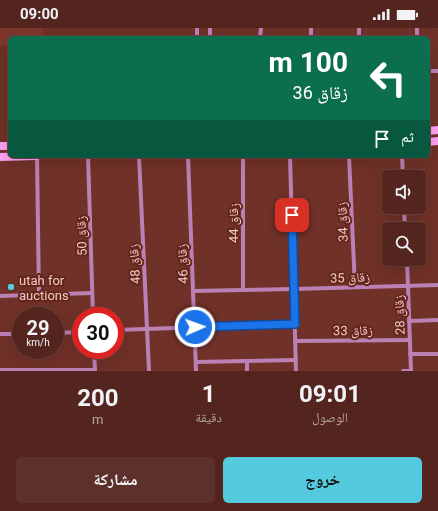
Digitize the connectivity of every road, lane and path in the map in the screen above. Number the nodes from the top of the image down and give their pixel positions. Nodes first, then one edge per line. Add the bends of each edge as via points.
1 (37, 158) edge
2 (88, 158) edge
3 (139, 158) edge
4 (188, 158) edge
5 (242, 158) edge
6 (290, 158) edge
7 (349, 158) edge
8 (402, 158) edge
9 (403, 170) edge
10 (407, 266) edge
11 (438, 285) edge
12 (408, 286) junction
13 (355, 287) junction
14 (294, 289) junction
15 (243, 290) junction
16 (193, 291) junction
17 (92, 293) junction
18 (0, 296) edge
19 (39, 296) junction
20 (93, 307) edge
21 (438, 320) edge
22 (409, 321) junction
23 (295, 324) junction
24 (195, 327) junction
25 (147, 329) junction
26 (124, 330) edge
27 (0, 334) edge
28 (12, 334) edge
29 (410, 340) junction
30 (295, 341) junction
31 (410, 354) junction
32 (438, 354) edge
33 (94, 359) edge
34 (296, 360) junction
35 (247, 361) junction
36 (196, 362) junction
37 (0, 370) edge
38 (43, 371) edge
39 (95, 371) edge
40 (149, 371) edge
41 (196, 371) edge
42 (247, 371) edge
43 (296, 371) edge
44 (404, 371) edge
45 (411, 371) edge

1 - 19 street
2 - 17 street, زقاق 50
3 - 25 street, زقاق 48
4 - 16 street, زقاق 46
5 - 15 street, زقاق 44
6 - 14 street
7 - 13 street, زقاق 34
8 - 9 street
10 - 12 street, زقاق 28
11 - 12 street, زقاق 35
12 - 13 street, زقاق 35
12 - 22 street, زقاق 28
13 - 14 street, زقاق 35
14 - 15 street, زقاق 35
14 - 23 street
15 - 16 street, زقاق 35
16 - 24 street, زقاق 46
17 - 19 street
17 - 20 street, زقاق 50
18 - 19 street
21 - 22 street
22 - 29 street, زقاق 28
23 - 24 street
23 - 30 street
24 - 25 street
24 - 36 street, زقاق 46
25 - 26 street
25 - 40 street, زقاق 48
27 - 28 street
29 - 30 street, زقاق 33
29 - 31 street, زقاق 28
30 - 34 street
31 - 32 street
31 - 45 street, زقاق 28
33 - 39 street
34 - 35 street
34 - 43 street
35 - 36 street
35 - 42 street
36 - 41 street, زقاق 46
37 - 38 street
38 - 39 street
44 - 45 street

